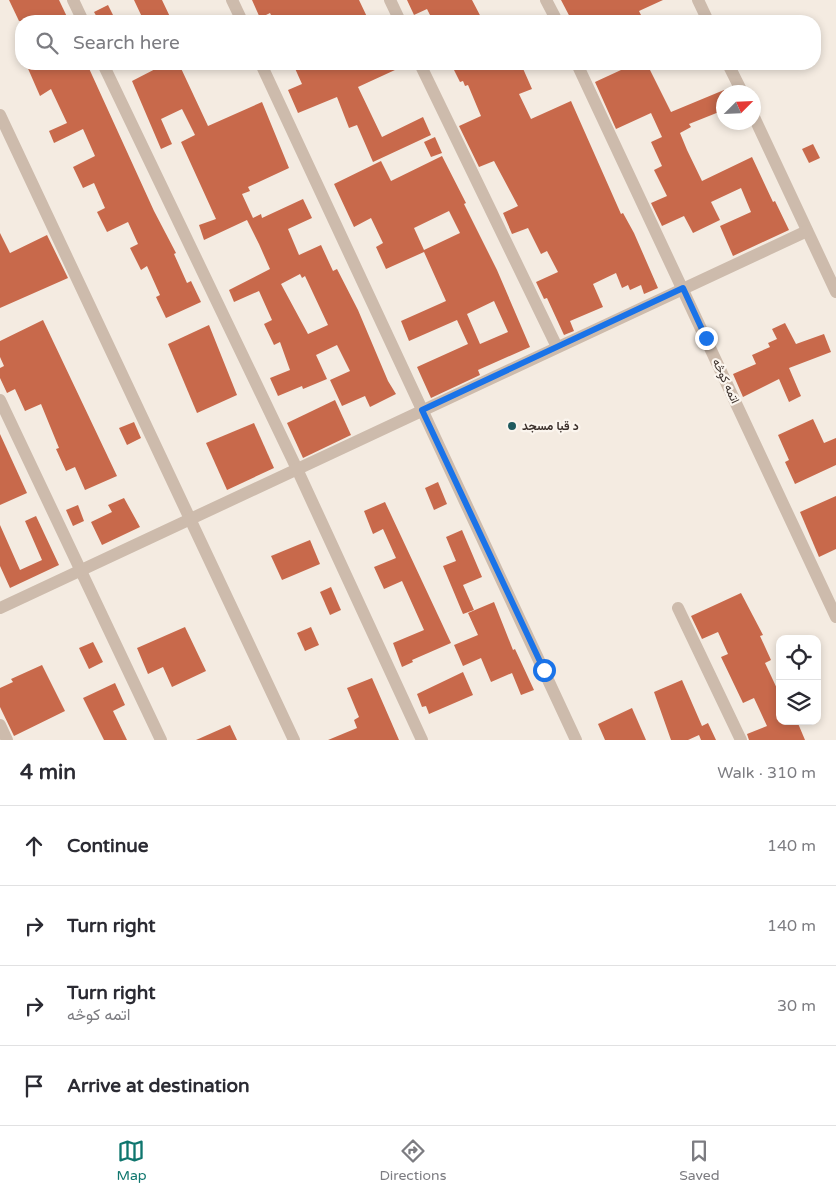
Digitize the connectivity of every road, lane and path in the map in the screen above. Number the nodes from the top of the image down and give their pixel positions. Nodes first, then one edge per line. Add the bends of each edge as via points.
1 (73, 0) edge
2 (232, 0) edge
3 (390, 0) edge
4 (546, 0) edge
5 (698, 0) edge
6 (80, 15) edge
7 (239, 15) edge
8 (397, 15) edge
9 (553, 15) edge
10 (705, 15) edge
11 (107, 70) edge
12 (265, 70) edge
13 (423, 70) edge
14 (580, 70) edge
15 (731, 70) edge
16 (738, 85) edge
17 (0, 115) edge
18 (760, 130) edge
19 (807, 231) junction
20 (683, 288) junction
21 (836, 292) edge
22 (556, 347) junction
23 (0, 400) edge
24 (422, 410) junction
25 (297, 469) junction
26 (190, 518) junction
27 (80, 569) junction
28 (0, 608) edge
29 (678, 608) dead end
30 (836, 617) edge
31 (0, 725) edge
32 (7, 740) edge
33 (161, 740) edge
34 (294, 740) edge
35 (422, 740) edge
36 (576, 740) edge
37 (740, 740) edge

1 - 6 street
2 - 7 street
3 - 8 street
4 - 9 street
5 - 10 street
11 - 25 street
12 - 24 street
13 - 22 street
14 - 20 street, اتمه کوڅه
15 - 16 street
17 - 26 street
18 - 19 street
19 - 20 street
19 - 21 street
20 - 22 street
20 - 30 street, اتمه کوڅه
22 - 24 street
23 - 27 street
24 - 25 street
24 - 36 street
25 - 26 street
25 - 35 street
26 - 27 street
26 - 34 street
27 - 28 street
27 - 33 street
29 - 37 street
31 - 32 street

